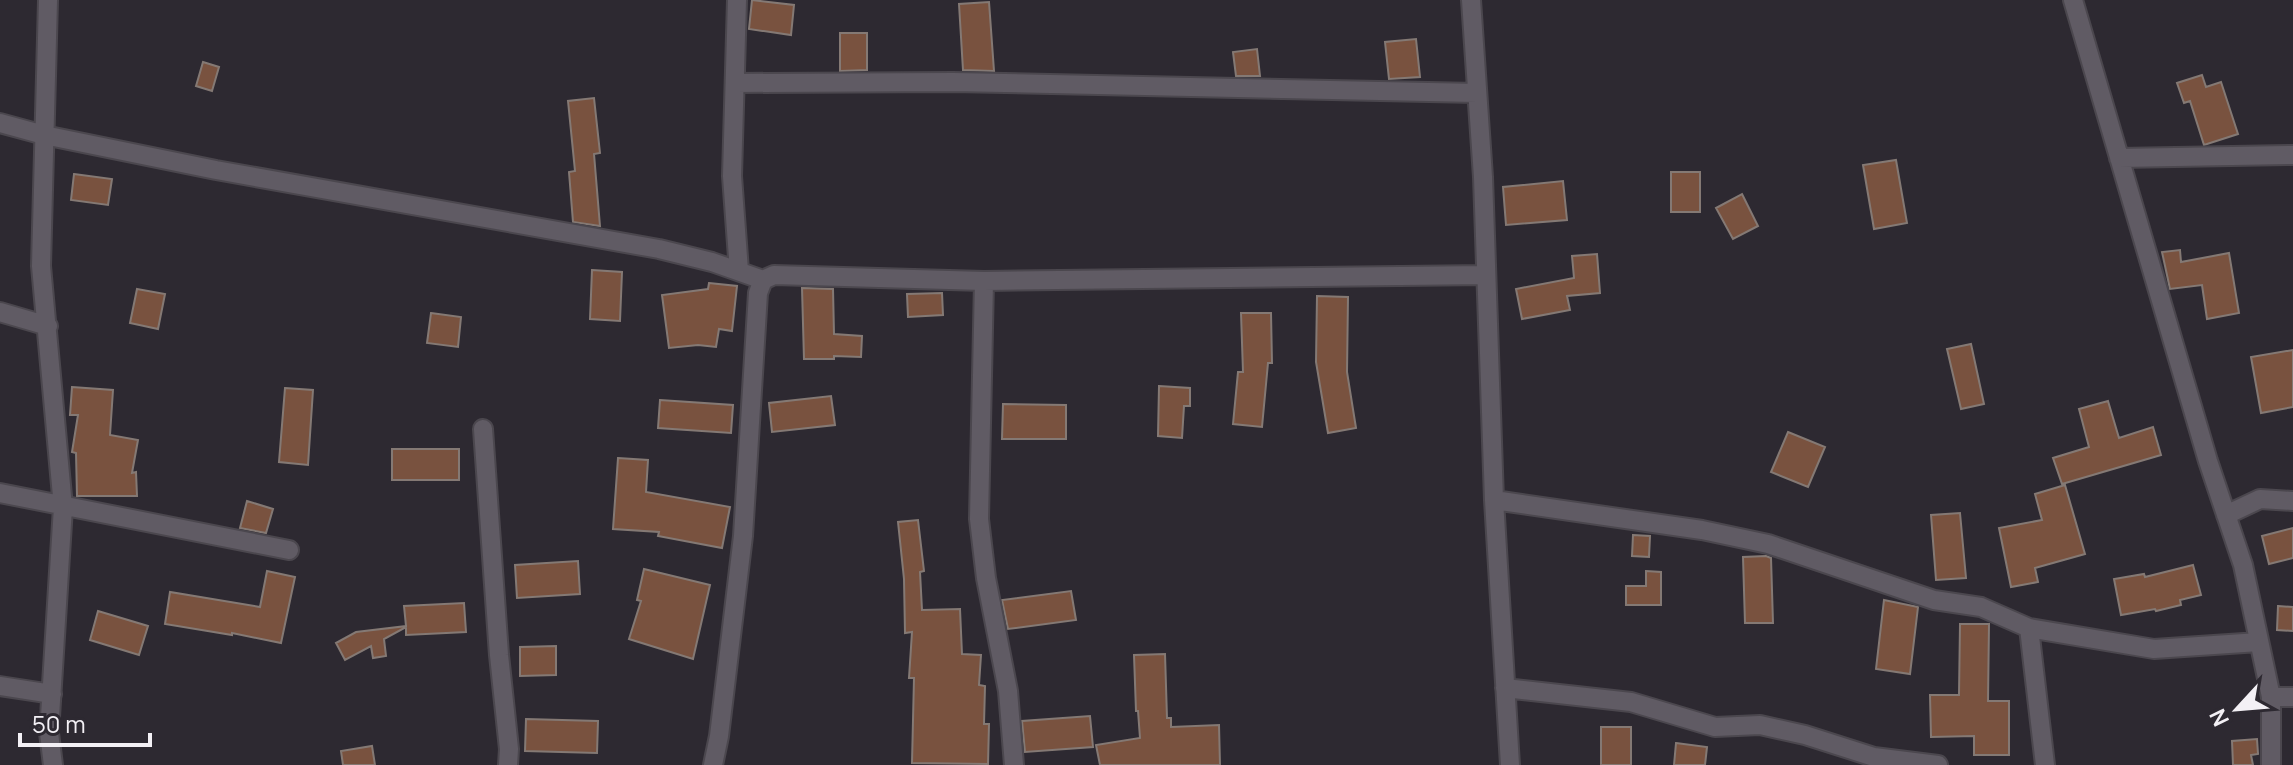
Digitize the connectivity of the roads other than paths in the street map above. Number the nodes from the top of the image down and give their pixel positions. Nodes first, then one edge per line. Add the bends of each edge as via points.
1 (48, 0) edge
2 (737, 0) edge
3 (1471, 0) edge
4 (2073, 0) edge
5 (736, 83) junction
6 (1477, 93) junction
7 (0, 123) edge
8 (44, 135) junction
9 (2293, 155) edge
10 (2119, 158) junction
11 (739, 271) junction
12 (1486, 275) junction
13 (763, 280) junction
14 (984, 281) junction
15 (0, 312) edge
16 (48, 326) junction
17 (483, 429) dead end
18 (0, 493) edge
19 (1494, 500) junction
20 (2293, 501) edge
21 (63, 507) junction
22 (2226, 515) junction
23 (289, 550) dead end
24 (2029, 628) junction
25 (2259, 642) junction
26 (0, 686) edge
27 (1505, 688) junction
28 (52, 694) junction
29 (2271, 697) junction
30 (2293, 697) edge
31 (53, 765) edge
32 (508, 765) edge
33 (713, 765) edge
34 (1014, 765) edge
35 (1510, 765) edge
36 (1938, 765) edge
37 (2045, 765) edge
38 (2271, 765) edge

1 - 8 street
2 - 5 street
3 - 6 street
4 - 10 street
5 - 6 street
5 - 11 street via 732,176
6 - 12 street
7 - 8 street
8 - 11 street via 659,249
8 - 16 street via 41,266
9 - 10 street
10 - 22 street
11 - 13 street
12 - 14 street
12 - 19 street
13 - 14 street via 774,275
13 - 33 street via 743,536
14 - 34 street via 979,519 1008,691
15 - 16 street
16 - 21 street
17 - 32 street
18 - 21 street
19 - 24 street via 1768,544 1934,600 1981,607
19 - 27 street
20 - 22 street via 2260,499
21 - 23 street
21 - 28 street
22 - 25 street
24 - 25 street via 2154,649
24 - 37 street
25 - 29 street
26 - 28 street
27 - 35 street
27 - 36 street via 1631,702 1715,727 1760,725 1874,757
28 - 31 street
29 - 30 street
29 - 38 street

